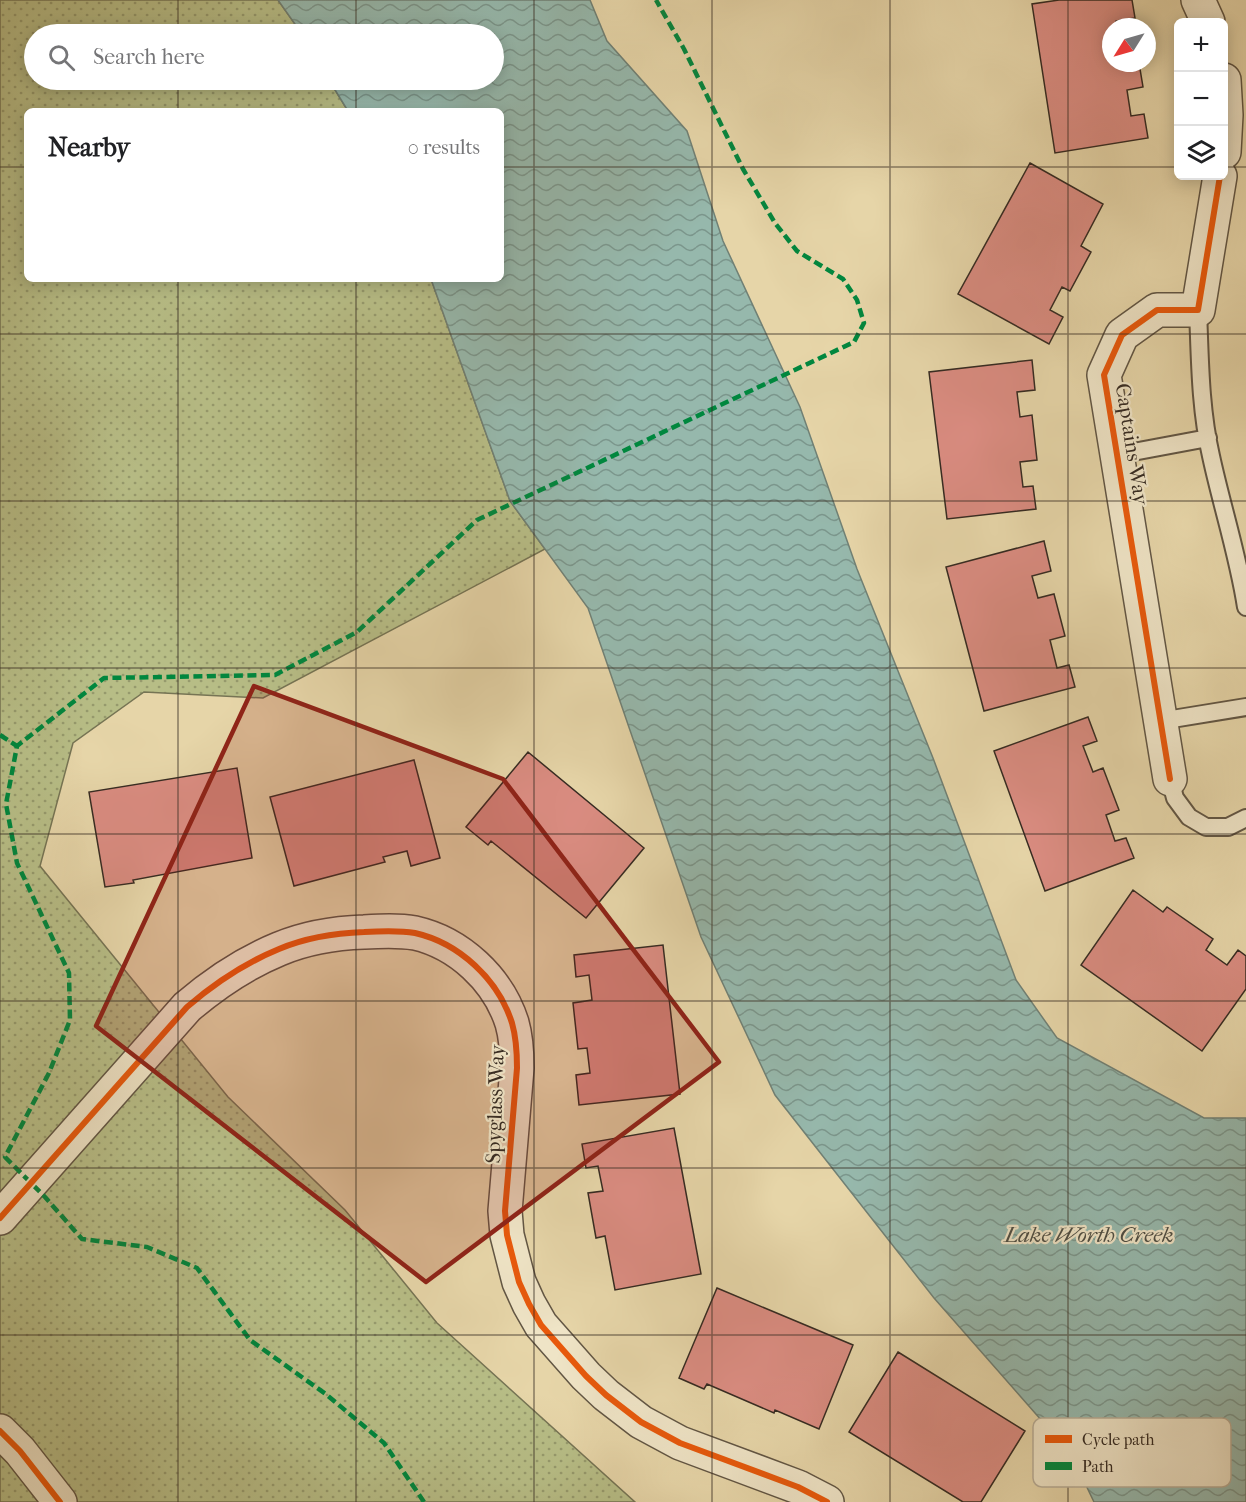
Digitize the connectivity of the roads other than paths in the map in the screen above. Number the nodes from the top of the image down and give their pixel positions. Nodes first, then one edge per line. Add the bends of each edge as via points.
1 (1198, 0) edge
2 (1206, 18) edge
3 (1219, 180) edge
4 (1198, 310) junction
5 (1208, 438) junction
6 (1117, 455) junction
7 (1246, 607) edge
8 (1246, 707) edge
9 (1160, 721) junction
10 (1170, 779) joint
11 (1246, 818) edge
12 (0, 1218) edge
13 (0, 1431) edge
14 (60, 1502) edge
15 (827, 1502) edge

1 - 2 street
3 - 4 street
4 - 5 lane via 1202,404
4 - 6 street, Captains Way via 1157,310 1122,335 1104,375
5 - 6 lane
5 - 7 lane
6 - 9 street, Captains Way
8 - 9 lane
9 - 10 street, Captains Way
10 - 11 lane via 1175,798 1189,817 1206,827 1228,827
12 - 15 street, Spyglass Way via 187,1007 240,968 280,948 345,932 415,933 457,951 475,965 491,982 512,1022 518,1068 505,1211 507,1236 519,1282 542,1325 586,1376 641,1422 680,1443 798,1486
13 - 14 street

